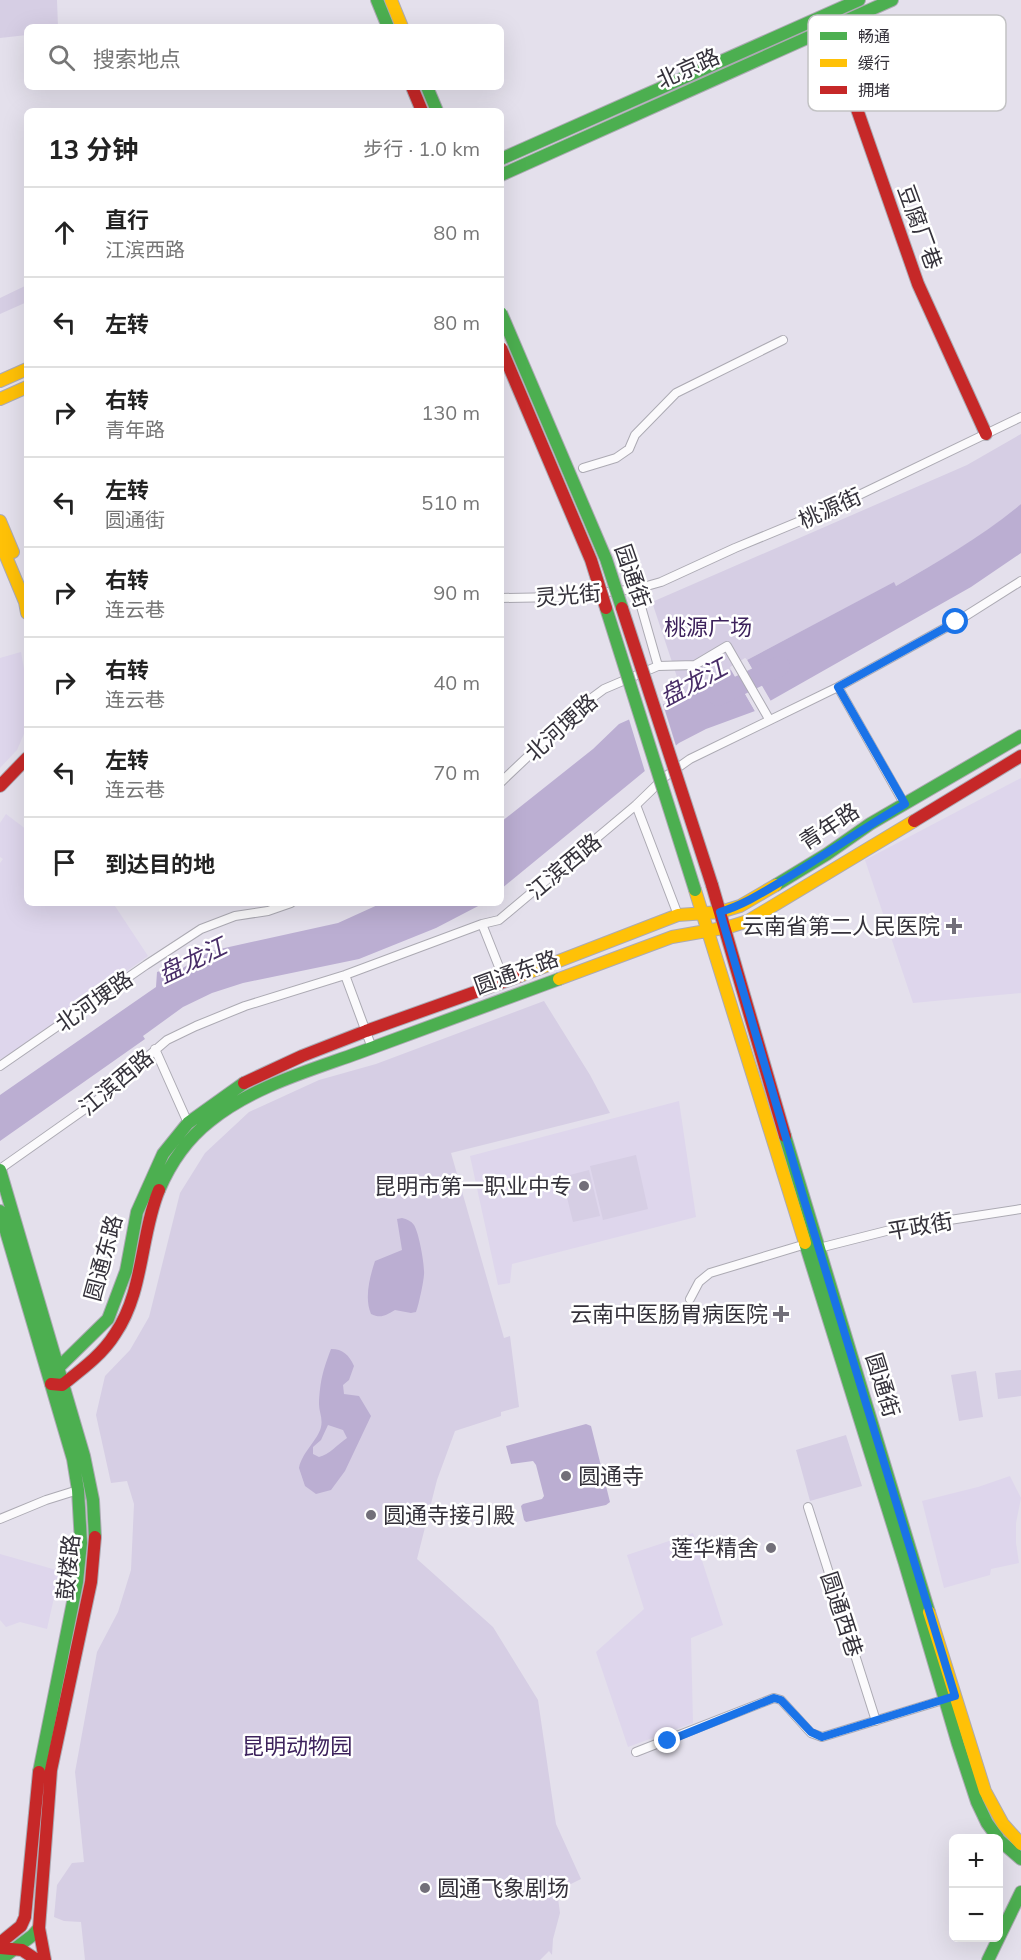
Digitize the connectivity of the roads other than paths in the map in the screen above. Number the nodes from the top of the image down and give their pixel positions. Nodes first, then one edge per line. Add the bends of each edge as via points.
1 (377, 0) edge
2 (391, 0) edge
3 (859, 0) edge
4 (892, 0) edge
5 (825, 15) edge
6 (858, 15) edge
7 (808, 23) edge
8 (387, 24) edge
9 (401, 24) edge
10 (808, 38) edge
11 (413, 90) edge
12 (428, 90) edge
13 (421, 108) edge
14 (436, 108) edge
15 (857, 111) edge
16 (504, 158) edge
17 (504, 174) edge
18 (504, 320) edge
19 (783, 340) dead end
20 (504, 355) edge
21 (24, 370) edge
22 (0, 381) edge
23 (24, 388) edge
24 (0, 399) edge
25 (1021, 417) edge
26 (986, 434) junction
27 (583, 468) dead end
28 (0, 521) edge
29 (0, 542) edge
30 (24, 579) edge
31 (1021, 581) edge
32 (636, 589) junction
33 (504, 598) edge
34 (24, 601) edge
35 (658, 666) junction
36 (838, 687) junction
37 (769, 719) junction
38 (1021, 736) edge
39 (1021, 756) edge
40 (24, 761) edge
41 (24, 773) edge
42 (504, 779) edge
43 (0, 786) edge
44 (0, 798) edge
45 (905, 804) junction
46 (636, 805) junction
47 (283, 906) edge
48 (720, 912) junction
49 (702, 914) junction
50 (678, 915) junction
51 (482, 924) junction
52 (724, 929) junction
53 (707, 931) junction
54 (345, 975) junction
55 (505, 982) junction
56 (366, 1031) junction
57 (372, 1048) junction
58 (155, 1049) junction
59 (0, 1066) edge
60 (188, 1124) junction
61 (0, 1169) edge
62 (1021, 1209) edge
63 (0, 1211) edge
64 (806, 1244) junction
65 (819, 1248) junction
66 (690, 1299) dead end
67 (57, 1369) junction
68 (57, 1385) junction
69 (78, 1490) junction
70 (808, 1508) dead end
71 (0, 1519) edge
72 (950, 1697) junction
73 (876, 1721) junction
74 (636, 1752) dead end
75 (995, 1834) edge
76 (1003, 1843) edge
77 (1021, 1844) edge
78 (1021, 1859) edge
79 (1021, 1892) edge
80 (23, 1922) junction
81 (39, 1928) junction
82 (29, 1938) junction
83 (0, 1942) edge
84 (0, 1948) edge
85 (15, 1948) junction
86 (0, 1960) edge
87 (39, 1960) edge
88 (45, 1960) edge
89 (988, 1960) edge

1 - 8 main road
2 - 9 main road
3 - 5 main road, 北京路
4 - 6 main road, 北京路
7 - 16 main road, 北京路
10 - 17 main road, 北京路
11 - 13 main road
12 - 14 main road
15 - 26 main road, 豆腐厂巷 via 919,285
18 - 48 main road, 园通街, bridge via 606,559
19 - 27 street via 676,393 635,435 629,449 616,458
20 - 49 main road, 园通街, bridge via 591,560
21 - 22 main road
23 - 24 main road
25 - 26 street, 桃源街
26 - 32 street, 桃源街 via 834,507 661,582
28 - 30 main road
29 - 34 main road
31 - 36 street, 江滨西路
32 - 33 street, 灵光街
32 - 35 street
35 - 37 street via 695,665 727,646
35 - 42 street, 北河埂路 via 604,689
36 - 37 street, 江滨西路
36 - 45 street
37 - 46 street, 江滨西路 via 690,759
38 - 45 main road, 青年路
39 - 52 main road, 青年路 via 748,921
40 - 43 main road
41 - 44 main road
45 - 48 main road, 青年路 via 740,906
46 - 50 street
46 - 51 street, 江滨西路 via 499,920
47 - 59 street, 北河埂路 via 235,916 201,929
48 - 49 main road, 圆通东路
48 - 52 main road, 园通街
49 - 50 main road, 圆通东路
49 - 53 main road, 园通街
50 - 55 main road, 圆通东路
51 - 54 street, 江滨西路
51 - 55 street
52 - 53 main road, 圆通东路
52 - 65 main road, 圆通街
53 - 57 main road, 圆通东路 via 672,937
53 - 64 main road, 圆通街
54 - 56 street
54 - 58 street, 江滨西路 via 245,1006 196,1026
55 - 56 main road, 圆通东路
56 - 57 street
56 - 60 main road, 圆通东路 via 249,1080
57 - 68 main road, 圆通东路 via 257,1092 196,1132 174,1160 158,1191 134,1292 115,1334 84,1368
58 - 60 street
58 - 61 street, 江滨西路 via 95,1102
60 - 67 main road, 圆通东路 via 163,1154 148,1183 137,1212 126,1271 108,1319
61 - 67 main road
62 - 65 street, 平政街 via 898,1228
63 - 68 main road, 鼓楼路
64 - 66 street via 710,1273 699,1282
64 - 72 main road, 圆通街
65 - 72 main road, 圆通街
67 - 68 main road, 圆通东路
68 - 69 main road, 鼓楼路
68 - 81 main road, 鼓楼路 via 89,1476 95,1543 91,1582 51,1770
69 - 71 street
69 - 80 main road, 鼓楼路 via 81,1543 77,1582 39,1768
70 - 73 street, 圆通西巷
72 - 73 street
72 - 75 main road, 圆通街 via 977,1802
72 - 77 main road, 圆通街 via 987,1797 1002,1825
73 - 74 street via 822,1737 811,1732 781,1700 774,1698
76 - 78 main road, 圆通街
79 - 89 main road
80 - 82 main road, 鼓楼路
80 - 83 main road
81 - 82 main road
81 - 88 main road, 鼓楼路
82 - 85 main road
82 - 87 main road, 鼓楼路
84 - 85 main road
85 - 86 main road
85 - 87 main road

